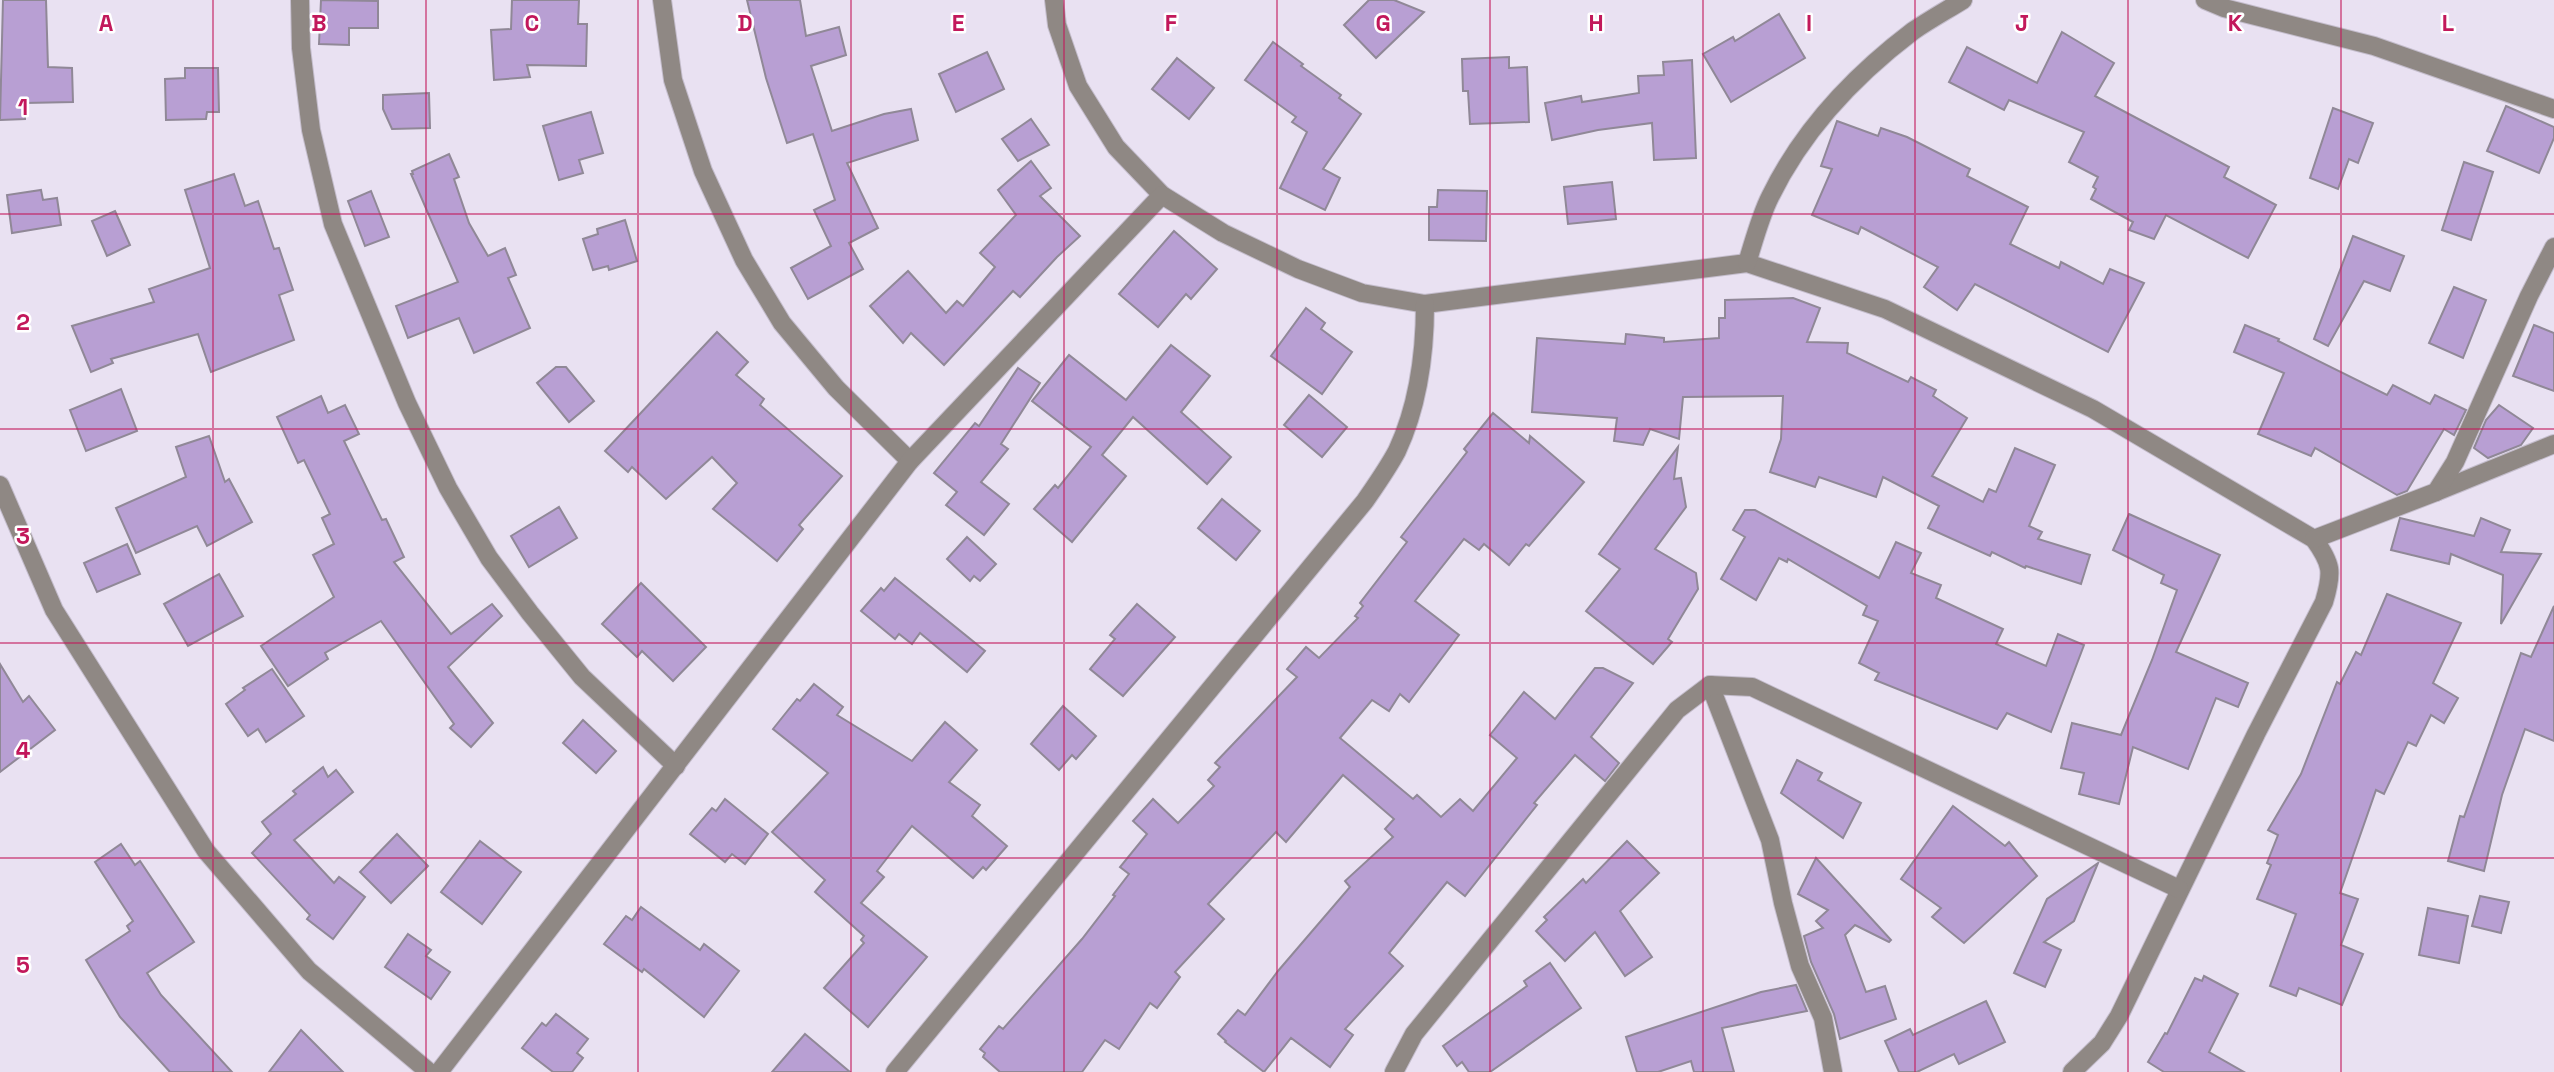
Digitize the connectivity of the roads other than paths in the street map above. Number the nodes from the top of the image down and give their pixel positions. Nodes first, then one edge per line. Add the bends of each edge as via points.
1 (300, 0) edge
2 (662, 0) edge
3 (1055, 0) edge
4 (1963, 0) edge
5 (2206, 0) edge
6 (2554, 109) edge
7 (1162, 195) junction
8 (2554, 247) edge
9 (1747, 263) junction
10 (1425, 304) junction
11 (2554, 444) edge
12 (910, 461) junction
13 (0, 485) edge
14 (2436, 492) junction
15 (2314, 539) junction
16 (1710, 685) junction
17 (676, 766) junction
18 (2179, 889) junction
19 (429, 1072) edge
20 (439, 1072) edge
21 (895, 1072) edge
22 (1395, 1072) edge
23 (1833, 1072) edge
24 (2072, 1072) edge

1 - 17 street via 311,130 333,224 407,403 448,488 489,558 573,666
2 - 12 street via 673,80 703,171 744,260 782,323 836,388
3 - 7 street via 1057,26 1078,86 1116,147
4 - 9 street via 1914,31 1833,104 1796,151 1769,199
5 - 6 street via 2374,46
7 - 10 street via 1223,233 1298,269 1362,293
7 - 12 street
8 - 14 street via 2455,462
9 - 10 street
9 - 15 street via 1885,309 2093,409
10 - 21 street via 1422,361 1413,405 1396,451 1365,502
11 - 14 street
12 - 17 street
13 - 19 street via 54,610 206,851 309,971
14 - 15 street
15 - 18 street via 2329,559 2331,580 2324,602
16 - 18 street via 1752,687
16 - 22 street via 1668,721 1415,1034
16 - 23 street via 1770,839 1800,966 1823,1018
17 - 20 street
18 - 24 street via 2119,1016 2102,1043

